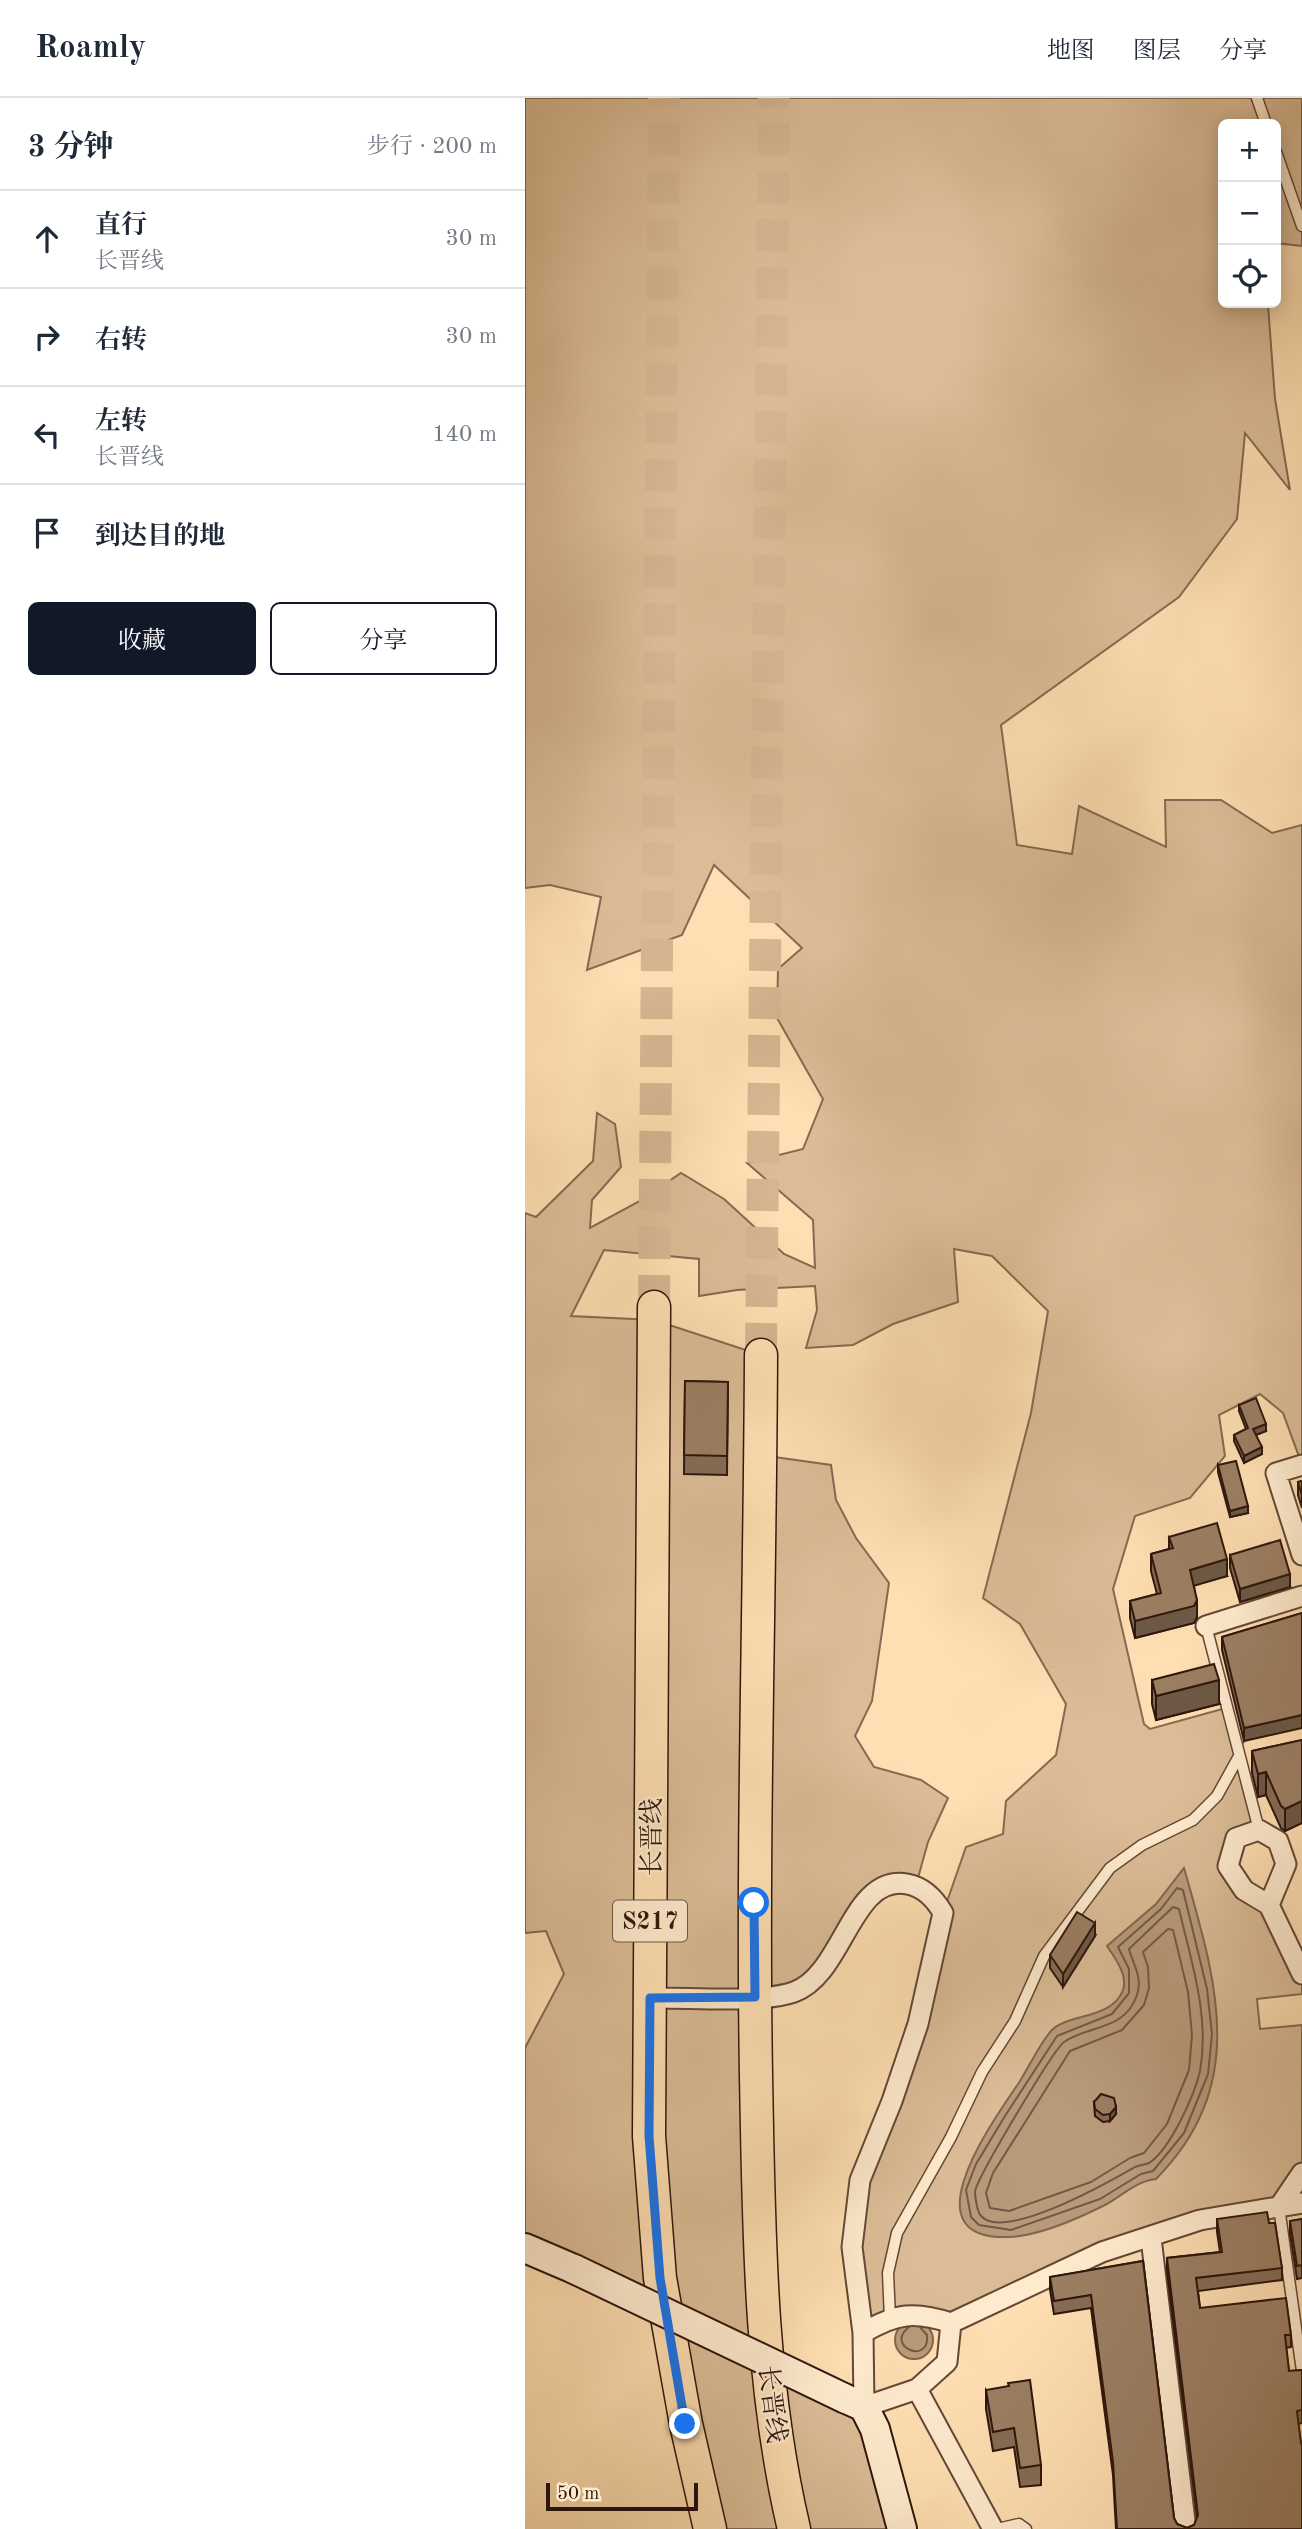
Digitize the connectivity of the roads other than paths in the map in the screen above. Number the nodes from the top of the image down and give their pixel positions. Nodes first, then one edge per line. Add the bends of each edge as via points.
1 (1257, 98) edge
2 (1264, 119) edge
3 (1281, 166) edge
4 (1302, 226) edge
5 (654, 1307) tunnel mouth
6 (761, 1354) tunnel mouth
7 (1302, 1465) edge
8 (1302, 1555) edge
9 (1302, 1596) edge
10 (1206, 1626) joint
11 (1238, 1758) junction
12 (1259, 1830) junction
13 (1269, 1905) junction
14 (1302, 1974) edge
15 (755, 1997) junction
16 (650, 1998) junction
17 (1302, 2173) edge
18 (1302, 2203) edge
19 (1279, 2207) junction
20 (1151, 2238) junction
21 (525, 2248) edge
22 (890, 2319) junction
23 (951, 2323) junction
24 (863, 2333) junction
25 (1302, 2371) edge
26 (917, 2389) junction
27 (855, 2403) junction
28 (710, 2529) edge
29 (794, 2529) edge
30 (902, 2529) edge
31 (995, 2529) edge
32 (1026, 2529) edge
33 (1186, 2529) edge

1 - 2 lane
3 - 4 lane
5 - 16 main road, 长晋线 / S217
6 - 15 main road, 长晋线
7 - 8 street via 1276,1473
9 - 10 street
10 - 11 lane
11 - 12 lane
11 - 22 lane via 1217,1796 1193,1820 1110,1868 1044,1956 1015,2021 982,2073 897,2233 888,2273
12 - 13 street via 1278,1842 1286,1864
12 - 13 street via 1235,1838 1228,1866 1244,1890
13 - 14 street
15 - 16 street
15 - 24 street via 797,1991 835,1953 872,1892 892,1881 916,1885 943,1913 918,2024 860,2180 852,2247
15 - 29 main road, 长晋线 via 763,2333
16 - 28 main road, 长晋线 / S217 via 649,2136 660,2278 685,2424
17 - 19 street
18 - 19 street
19 - 20 street via 1200,2220
19 - 25 lane
20 - 23 street via 1102,2252
20 - 33 street
21 - 27 main road, bridge
22 - 23 street via 915,2313
22 - 24 street
23 - 26 street via 947,2362
24 - 27 street
26 - 27 street
26 - 31 street
27 - 30 main road via 875,2429
31 - 32 lane via 1019,2524

